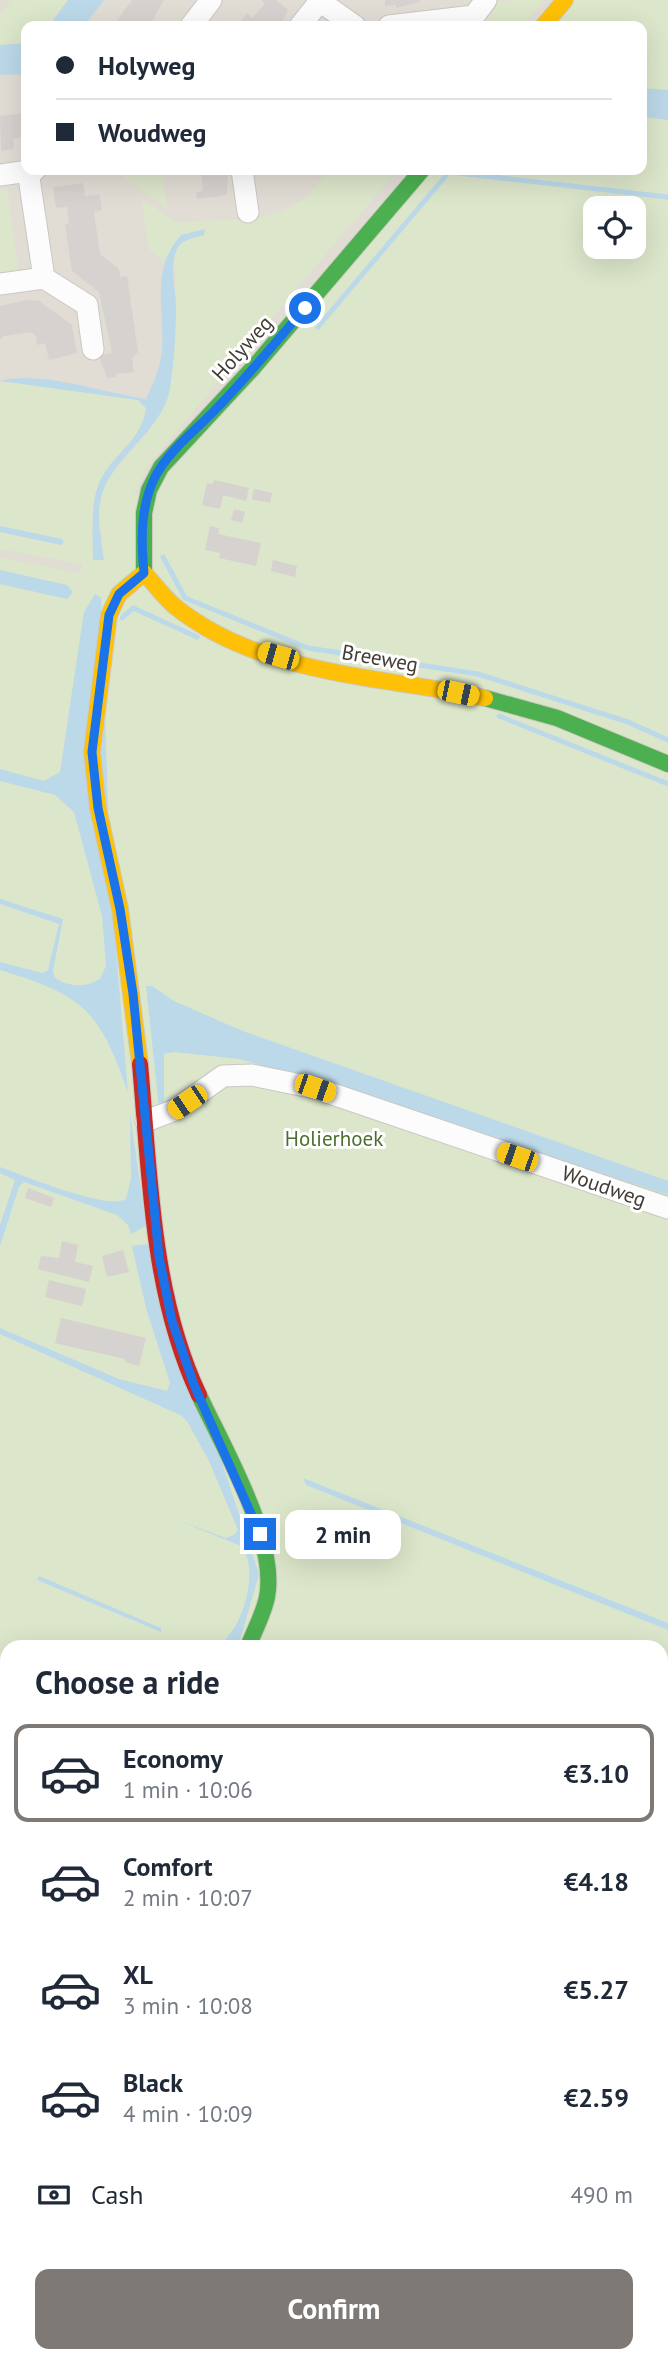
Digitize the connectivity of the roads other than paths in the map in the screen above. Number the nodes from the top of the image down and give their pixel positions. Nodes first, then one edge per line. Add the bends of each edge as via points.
1 (211, 0) edge
2 (319, 0) edge
3 (486, 0) edge
4 (565, 0) edge
5 (195, 21) edge
6 (304, 21) edge
7 (348, 21) edge
8 (442, 21) edge
9 (547, 21) edge
10 (21, 172) edge
11 (0, 175) edge
12 (32, 175) edge
13 (244, 175) edge
14 (418, 175) edge
15 (248, 212) dead end
16 (44, 278) junction
17 (0, 285) edge
18 (93, 349) dead end
19 (144, 573) junction
20 (668, 764) edge
21 (146, 1121) junction
22 (668, 1208) edge
23 (251, 1640) edge

1 - 5 street
2 - 6 street
2 - 7 street
3 - 8 street via 474,16
4 - 9 street
10 - 11 street
12 - 16 street
13 - 15 street
14 - 19 street, Holyweg via 243,379 170,454 154,478 145,507 141,539
16 - 17 street
16 - 18 street via 87,305
19 - 20 street, Breeweg via 180,613 258,650 318,668 520,706
19 - 21 street via 119,594 109,615 92,752 131,982
21 - 22 street, Woudweg via 175,1110 223,1076 252,1076 315,1088
21 - 23 street via 159,1257 172,1321 194,1385 253,1512 266,1559 267,1596

